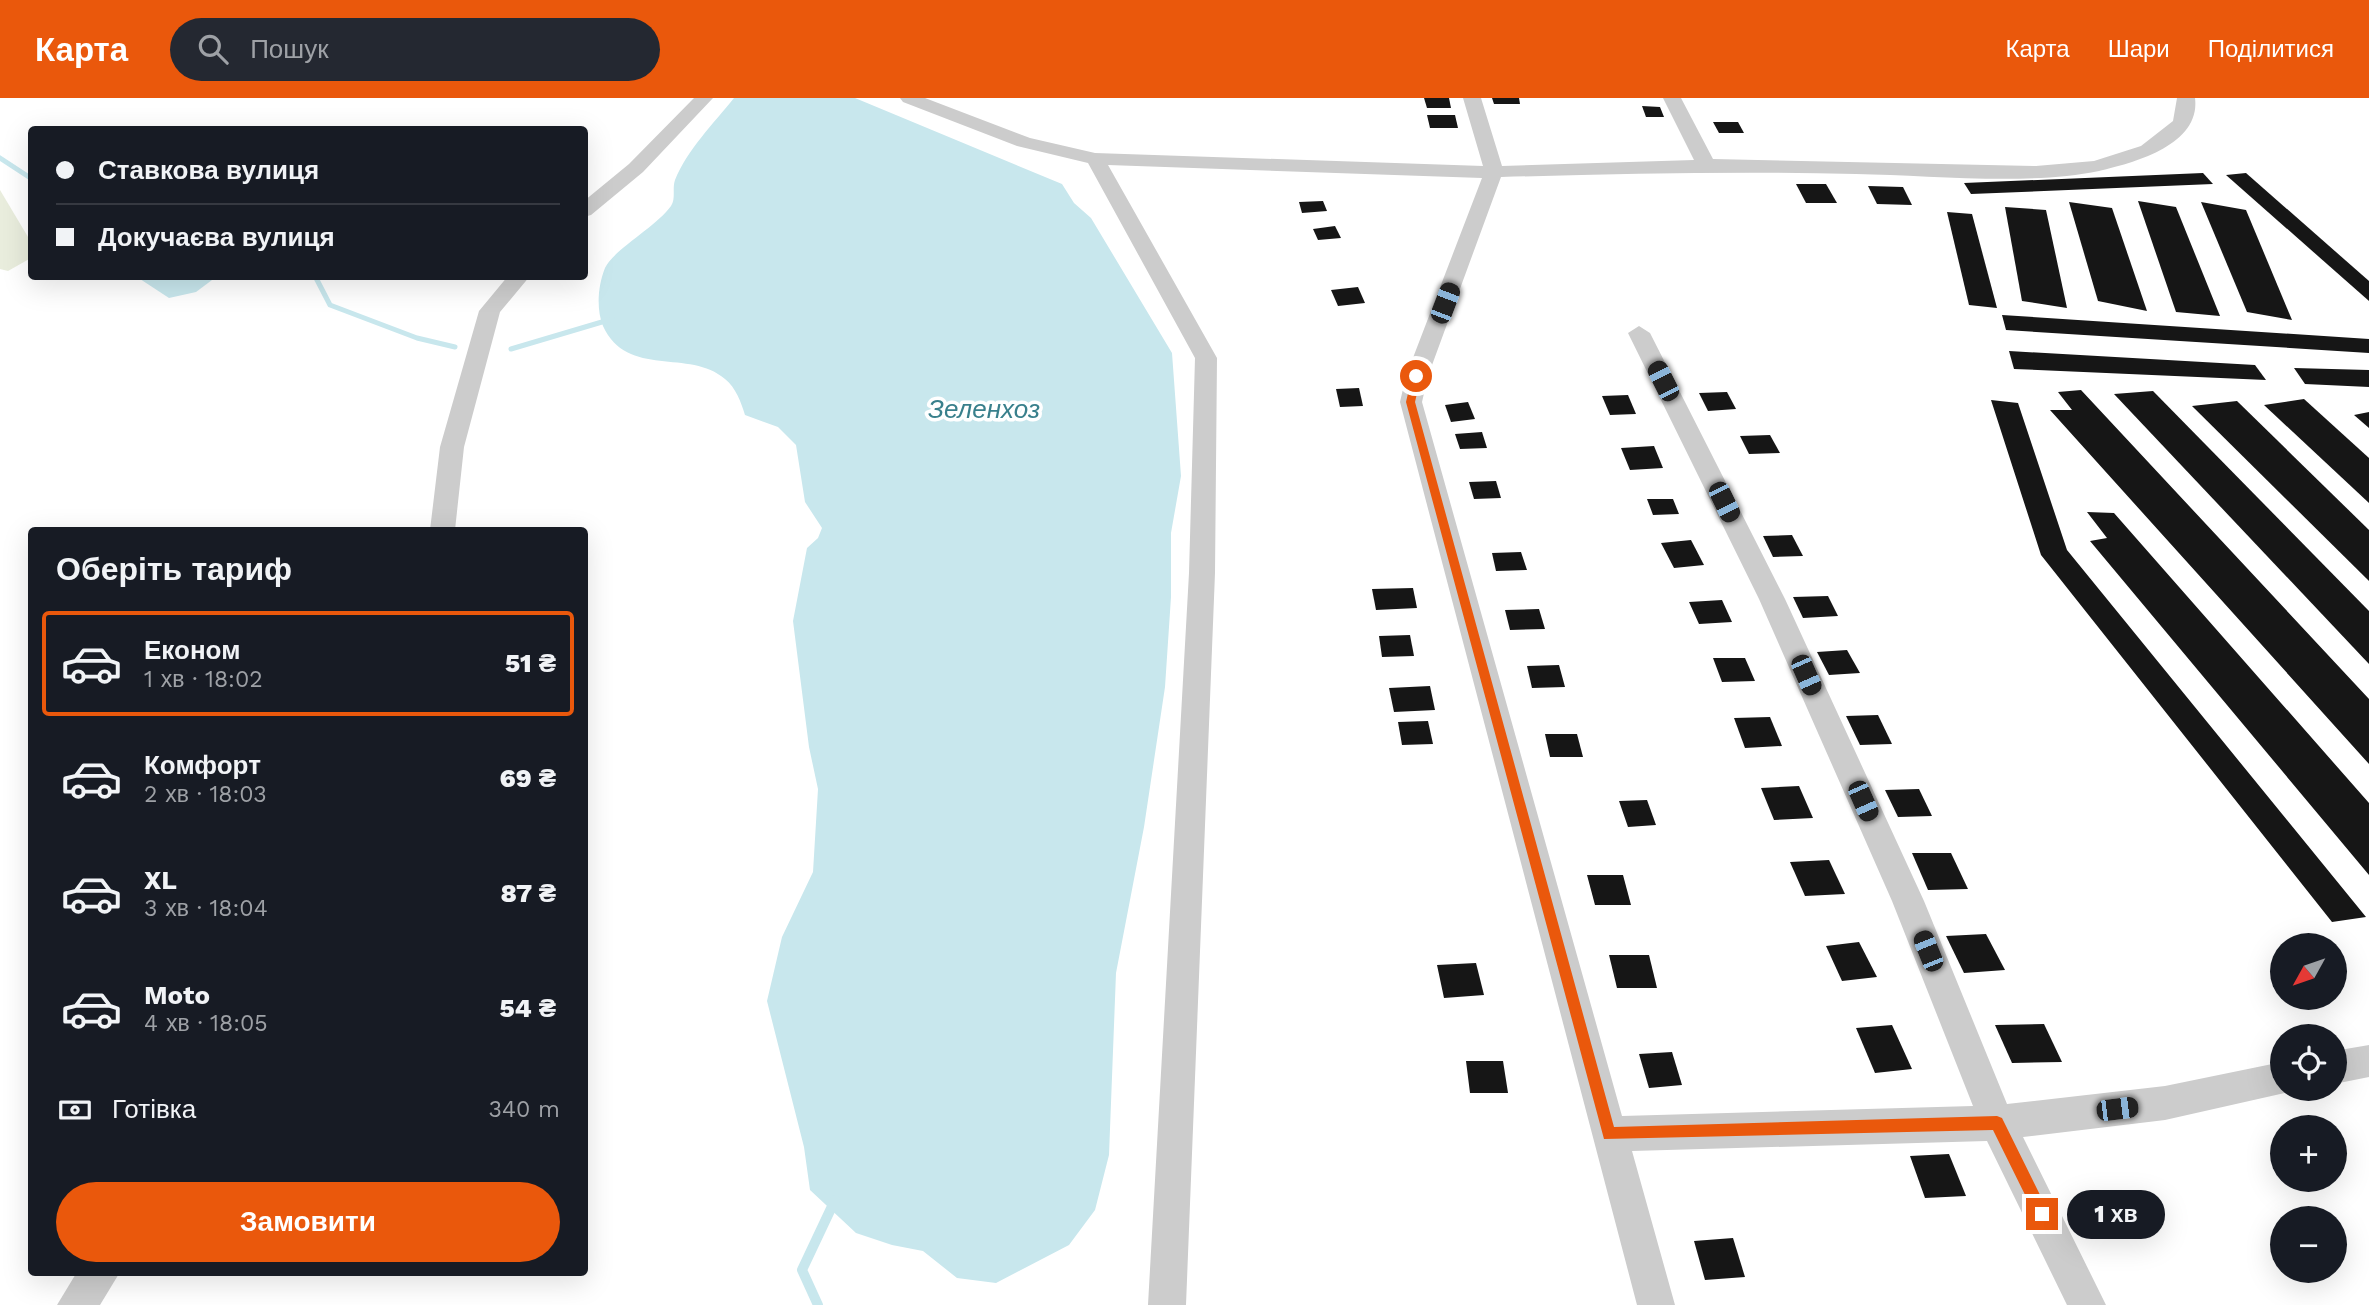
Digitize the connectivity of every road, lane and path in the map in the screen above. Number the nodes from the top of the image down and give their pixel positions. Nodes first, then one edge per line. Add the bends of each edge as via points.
1 (704, 98) edge
2 (909, 98) edge
3 (1472, 98) edge
4 (1672, 98) edge
5 (2186, 98) edge
6 (1095, 159) junction
7 (1706, 166) junction
8 (1494, 172) junction
9 (588, 208) edge
10 (517, 280) edge
11 (1639, 333) dead end
12 (442, 527) edge
13 (2369, 1061) edge
14 (2347, 1065) edge
15 (2270, 1081) edge
16 (1997, 1123) junction
17 (1609, 1134) junction
18 (98, 1276) edge
19 (76, 1305) edge
20 (1167, 1305) edge
21 (1656, 1305) edge
22 (2087, 1305) edge

1 - 9 street via 636,168
2 - 6 street via 1029,145
3 - 8 street
4 - 7 street
5 - 7 street via 2182,122 2172,134 2148,150 2096,166 2036,172
6 - 8 street
6 - 20 street via 1206,358 1201,587
7 - 8 street
8 - 17 street via 1416,376 1411,402
10 - 12 street via 490,311 452,447
11 - 16 street via 1778,612 1908,901
13 - 14 street
15 - 16 street via 2165,1103
16 - 17 street
16 - 22 street
17 - 21 street
18 - 19 street

